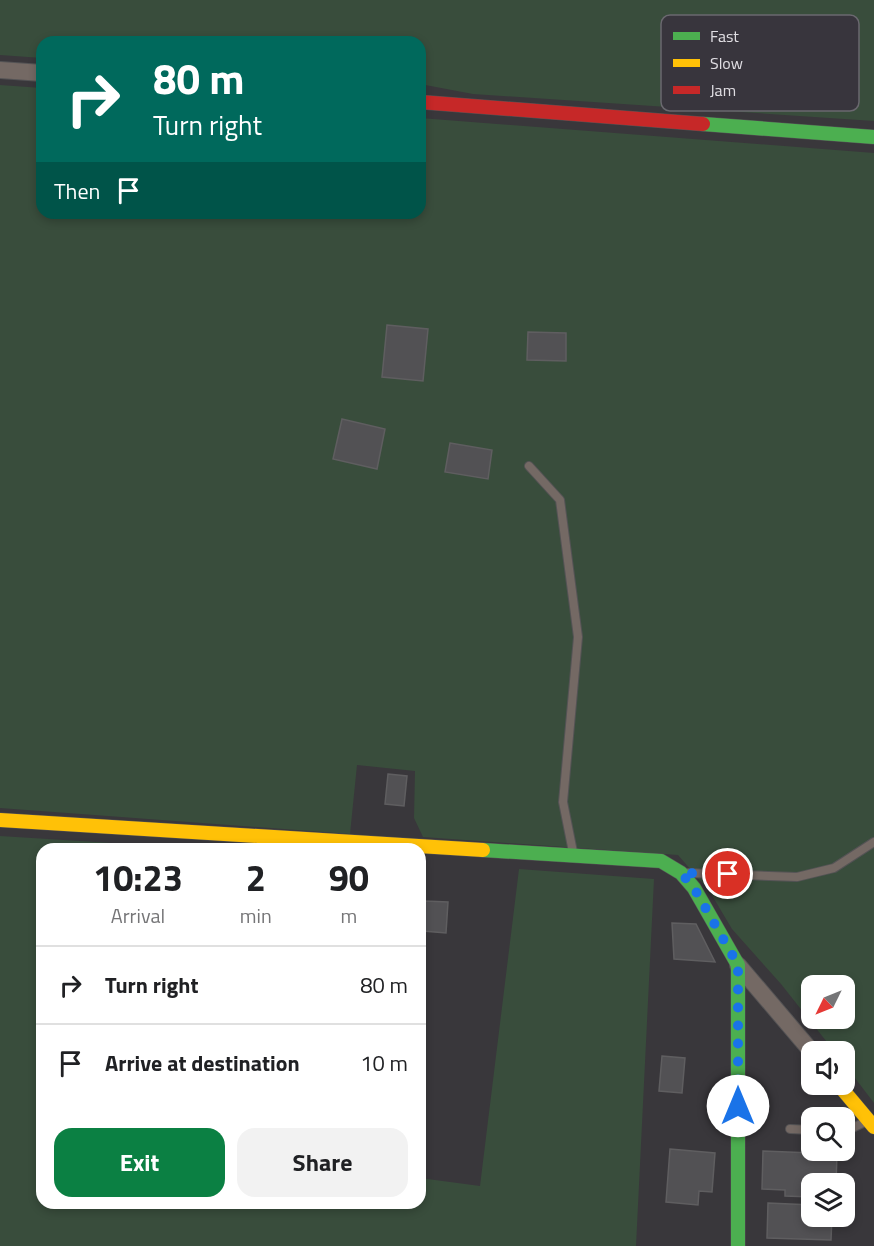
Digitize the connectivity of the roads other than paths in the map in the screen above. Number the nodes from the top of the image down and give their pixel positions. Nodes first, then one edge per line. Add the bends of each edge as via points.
1 (0, 70) edge
2 (36, 73) edge
3 (426, 102) edge
4 (874, 137) edge
5 (528, 466) dead end
6 (0, 820) edge
7 (874, 842) edge
8 (366, 843) edge
9 (426, 847) edge
10 (573, 856) junction
11 (681, 873) junction
12 (738, 965) junction
13 (803, 1041) edge
14 (847, 1095) edge
15 (871, 1124) edge
16 (790, 1129) dead end
17 (855, 1129) edge
18 (801, 1130) edge
19 (738, 1246) edge

1 - 2 street
3 - 4 street
5 - 10 lane via 560,500 578,638 563,802
6 - 8 street
7 - 11 lane via 834,868 797,877
9 - 10 street
10 - 11 street via 662,861
11 - 12 street via 694,888
12 - 13 street
12 - 19 street
14 - 15 street
15 - 17 lane
16 - 18 lane

